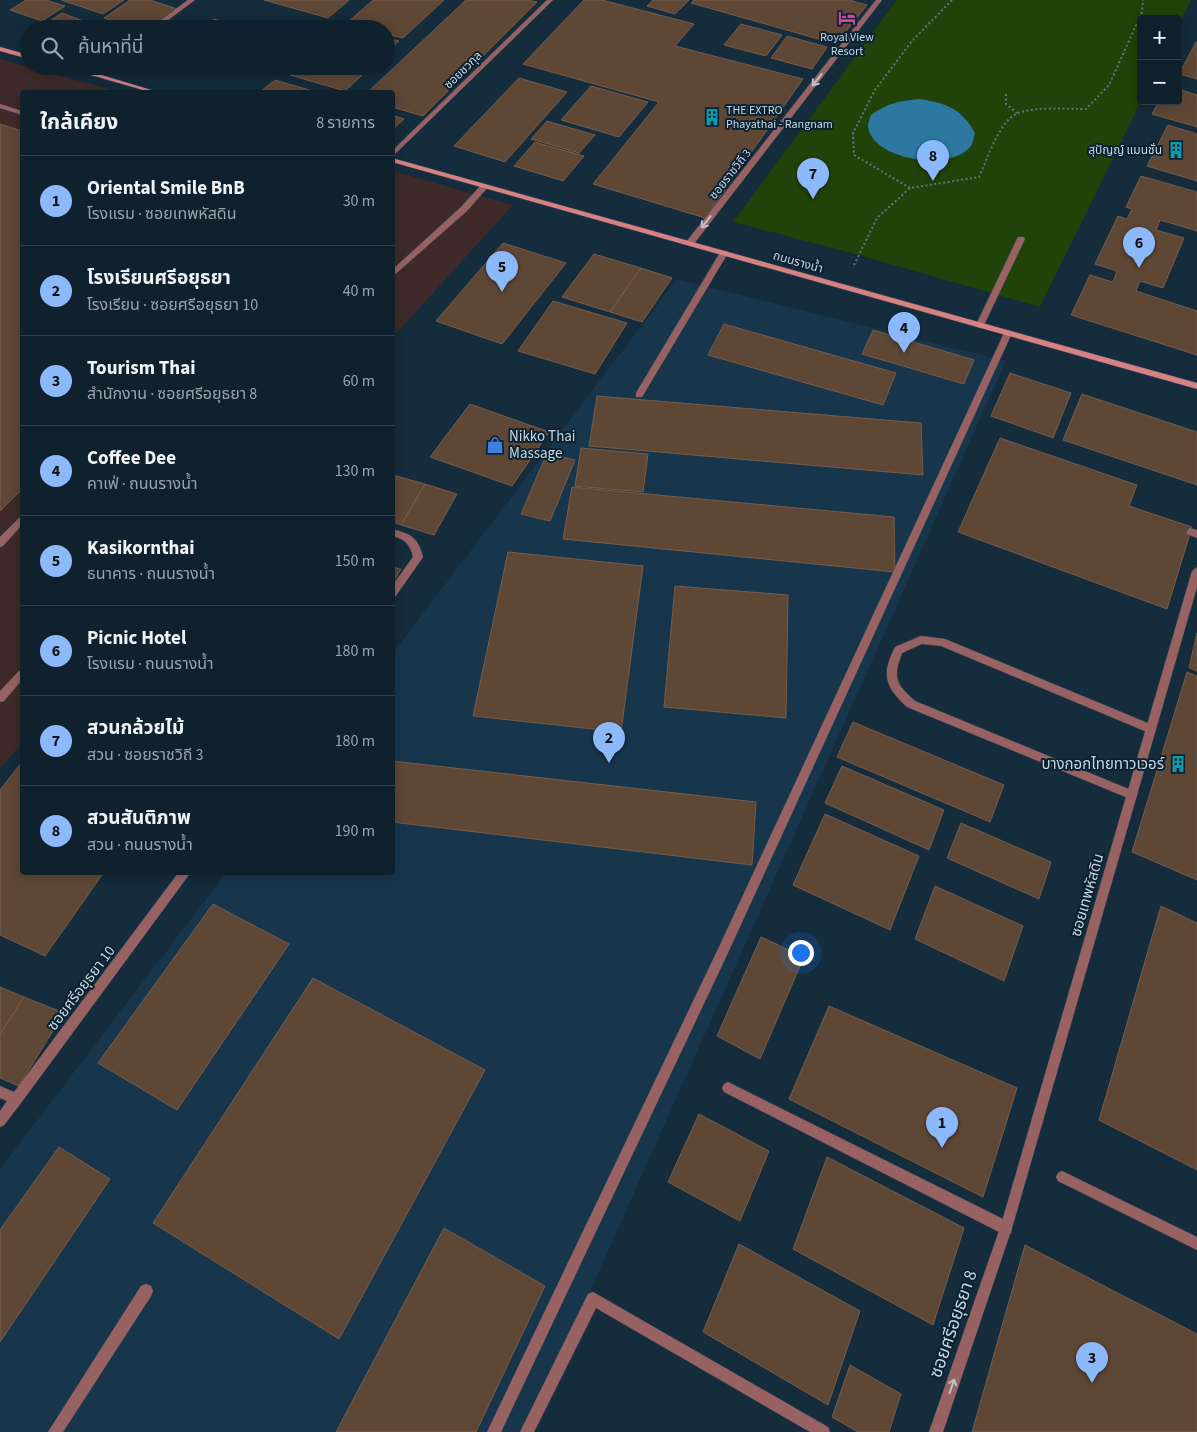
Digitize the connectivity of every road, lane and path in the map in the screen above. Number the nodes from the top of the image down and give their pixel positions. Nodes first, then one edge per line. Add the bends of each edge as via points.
1 (192, 0) edge
2 (550, 0) edge
3 (879, 0) edge
4 (952, 0) edge
5 (1143, 0) edge
6 (164, 20) edge
7 (0, 49) edge
8 (20, 55) edge
9 (94, 75) edge
10 (148, 90) edge
11 (1006, 94) dead end
12 (0, 106) edge
13 (20, 113) edge
14 (1017, 113) junction
15 (395, 152) edge
16 (395, 161) edge
17 (485, 186) junction
18 (910, 188) junction
19 (1022, 239) dead end
20 (690, 243) junction
21 (724, 253) junction
22 (852, 268) dead end
23 (395, 272) edge
24 (980, 325) junction
25 (1008, 333) junction
26 (1197, 386) edge
27 (639, 395) dead end
28 (20, 522) edge
29 (395, 533) edge
30 (0, 543) edge
31 (1197, 571) edge
32 (395, 590) edge
33 (20, 676) edge
34 (0, 698) edge
35 (1151, 729) junction
36 (1132, 795) junction
37 (184, 875) edge
38 (728, 1088) dead end
39 (0, 1092) edge
40 (17, 1099) junction
41 (0, 1121) edge
42 (1062, 1177) dead end
43 (1006, 1228) junction
44 (1197, 1244) edge
45 (146, 1291) dead end
46 (55, 1432) edge
47 (494, 1432) edge
48 (527, 1432) edge
49 (823, 1432) edge
50 (936, 1432) edge

1 - 6 street
2 - 15 street, ซอยชวกุล
3 -> 20 street, ซอยราชวิถี 3
4 - 18 path via 912,41 874,90 853,133 854,155
5 - 14 path via 1142,12 1109,85 1086,109
7 - 8 street
9 - 10 street
11 - 14 path via 1006,104
12 - 13 street
14 - 18 path via 1006,122 979,177
16 - 17 street, ถนนรางน้ำ
17 - 20 street, ถนนรางน้ำ
17 - 23 street
18 - 22 path via 877,218
19 - 24 street
20 - 21 street, ถนนรางน้ำ
21 - 24 street, ถนนรางน้ำ
21 - 27 street
24 - 25 street, ถนนรางน้ำ
25 - 26 street, ถนนรางน้ำ
25 - 47 street via 723,951
28 - 30 street
29 - 32 street via 415,544 418,557
31 - 35 street, ซอยเทพหัสดิน
33 - 34 street
35 - 36 street, ซอยเทพหัสดิน
35 - 36 street via 942,642 921,640 898,650 889,674 894,690 911,704
36 - 43 street, ซอยเทพหัสดิน
37 - 40 street, ซอยศรีอยุธยา 10
38 - 43 street
39 - 40 street
40 - 41 street, ซอยศรีอยุธยา 10
42 - 44 street
50 -> 43 street, ซอยศรีอยุธยา 8
45 - 46 street
48 - 49 street via 593,1299

